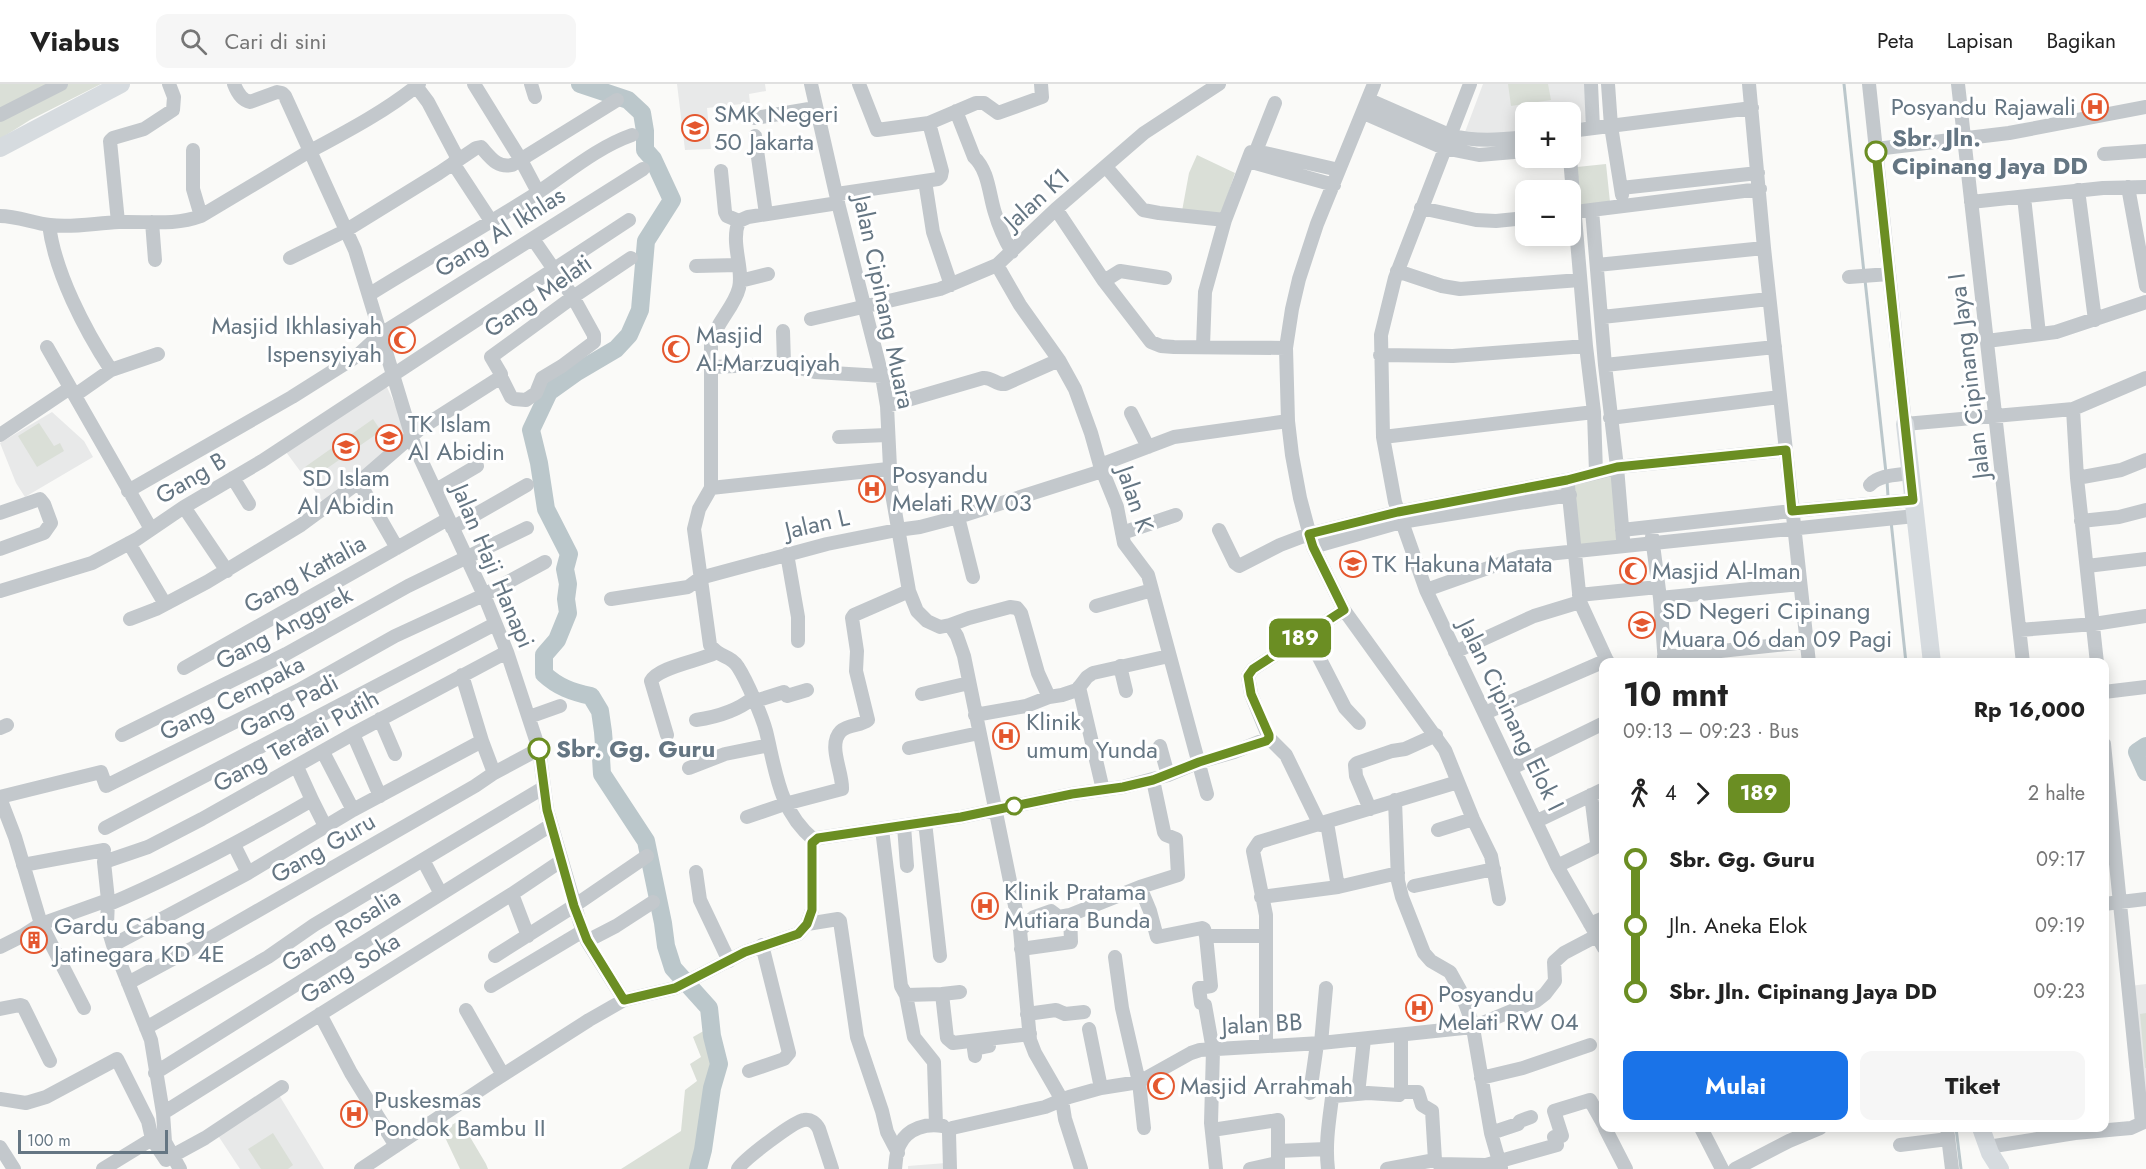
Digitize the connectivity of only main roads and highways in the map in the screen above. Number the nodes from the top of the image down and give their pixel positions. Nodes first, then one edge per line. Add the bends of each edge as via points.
1 (101, 84) edge
2 (121, 84) edge
3 (0, 139) edge
4 (0, 148) edge
5 (1905, 424) road end
6 (1931, 658) edge
7 (1982, 1132) edge
8 (2000, 1169) edge

1 - 3 main road
2 - 4 main road
5 - 6 main road via 1905,474
7 - 8 main road

